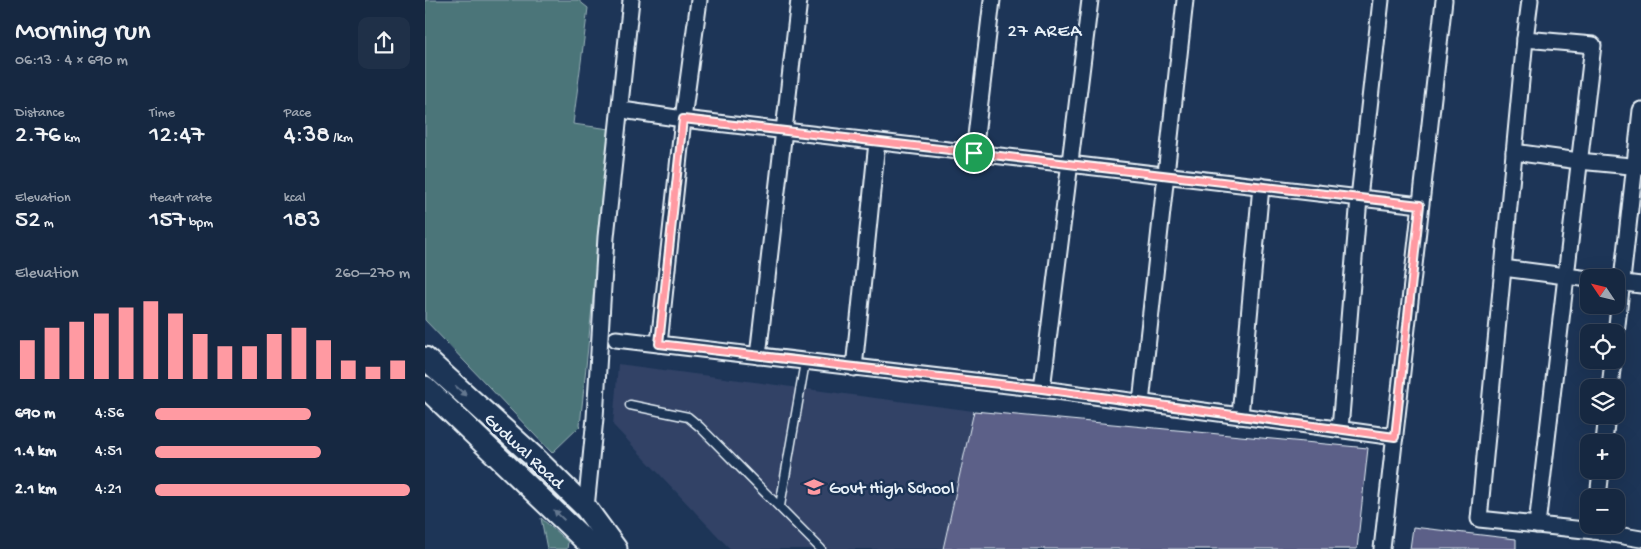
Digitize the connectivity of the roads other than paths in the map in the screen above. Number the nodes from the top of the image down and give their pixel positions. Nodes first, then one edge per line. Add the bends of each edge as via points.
1 (631, 0) edge
2 (699, 0) edge
3 (799, 0) edge
4 (993, 0) edge
5 (1090, 0) edge
6 (1185, 0) edge
7 (1381, 0) edge
8 (1444, 0) edge
9 (1530, 0) edge
10 (1525, 39) junction
11 (1641, 110) edge
12 (629, 111) dead end
13 (683, 119) junction
14 (785, 131) junction
15 (877, 142) junction
16 (1514, 152) junction
17 (974, 153) junction
18 (1579, 161) junction
19 (1070, 164) junction
20 (1638, 167) edge
21 (1165, 175) junction
22 (1261, 186) junction
23 (1359, 198) junction
24 (1420, 205) junction
25 (1503, 268) junction
26 (1621, 269) edge
27 (1566, 276) junction
28 (1580, 278) edge
29 (1625, 283) edge
30 (1641, 285) edge
31 (616, 339) dead end
32 (659, 344) junction
33 (758, 356) junction
34 (425, 358) edge
35 (805, 362) junction
36 (854, 368) junction
37 (425, 387) edge
38 (1042, 389) junction
39 (1141, 403) junction
40 (630, 405) dead end
41 (1240, 416) junction
42 (1340, 429) junction
43 (1395, 437) junction
44 (780, 506) junction
45 (586, 508) junction
46 (1537, 525) junction
47 (1580, 527) edge
48 (1620, 534) edge
49 (1641, 539) edge
50 (588, 546) edge
51 (616, 549) edge
52 (821, 549) edge
53 (1382, 549) edge

1 - 45 street via 606,237
2 - 13 street
3 - 14 street
4 - 17 street
5 - 19 street
6 - 21 street
7 - 23 street
8 - 24 street
9 - 10 street
10 - 16 street
10 - 18 street via 1593,45
11 - 20 street
12 - 13 street
13 - 14 street
13 - 32 street
14 - 15 street
14 - 33 street
15 - 17 street
15 - 36 street
16 - 18 street
16 - 25 street
17 - 19 street
18 - 20 street
18 - 27 street
19 - 21 street
19 - 38 street
20 - 26 street
21 - 22 street
21 - 39 street
22 - 23 street
22 - 41 street
23 - 24 street
23 - 42 street
24 - 43 street
25 - 27 street
25 - 46 street via 1479,519
27 - 28 street
27 - 46 street
29 - 30 street
31 - 32 street
32 - 33 street
33 - 35 street
34 -> 45 main road, Gudwal Road
35 - 36 street
35 - 44 lane
36 - 38 street
50 -> 37 main road, Gudwal Road
38 - 39 street
39 - 41 street
40 - 44 lane via 688,417
41 - 42 street
42 - 43 street
43 - 53 street
44 - 52 lane
45 - 50 main road
45 - 51 main road, Gudwal Road
46 - 47 street
48 - 49 street

